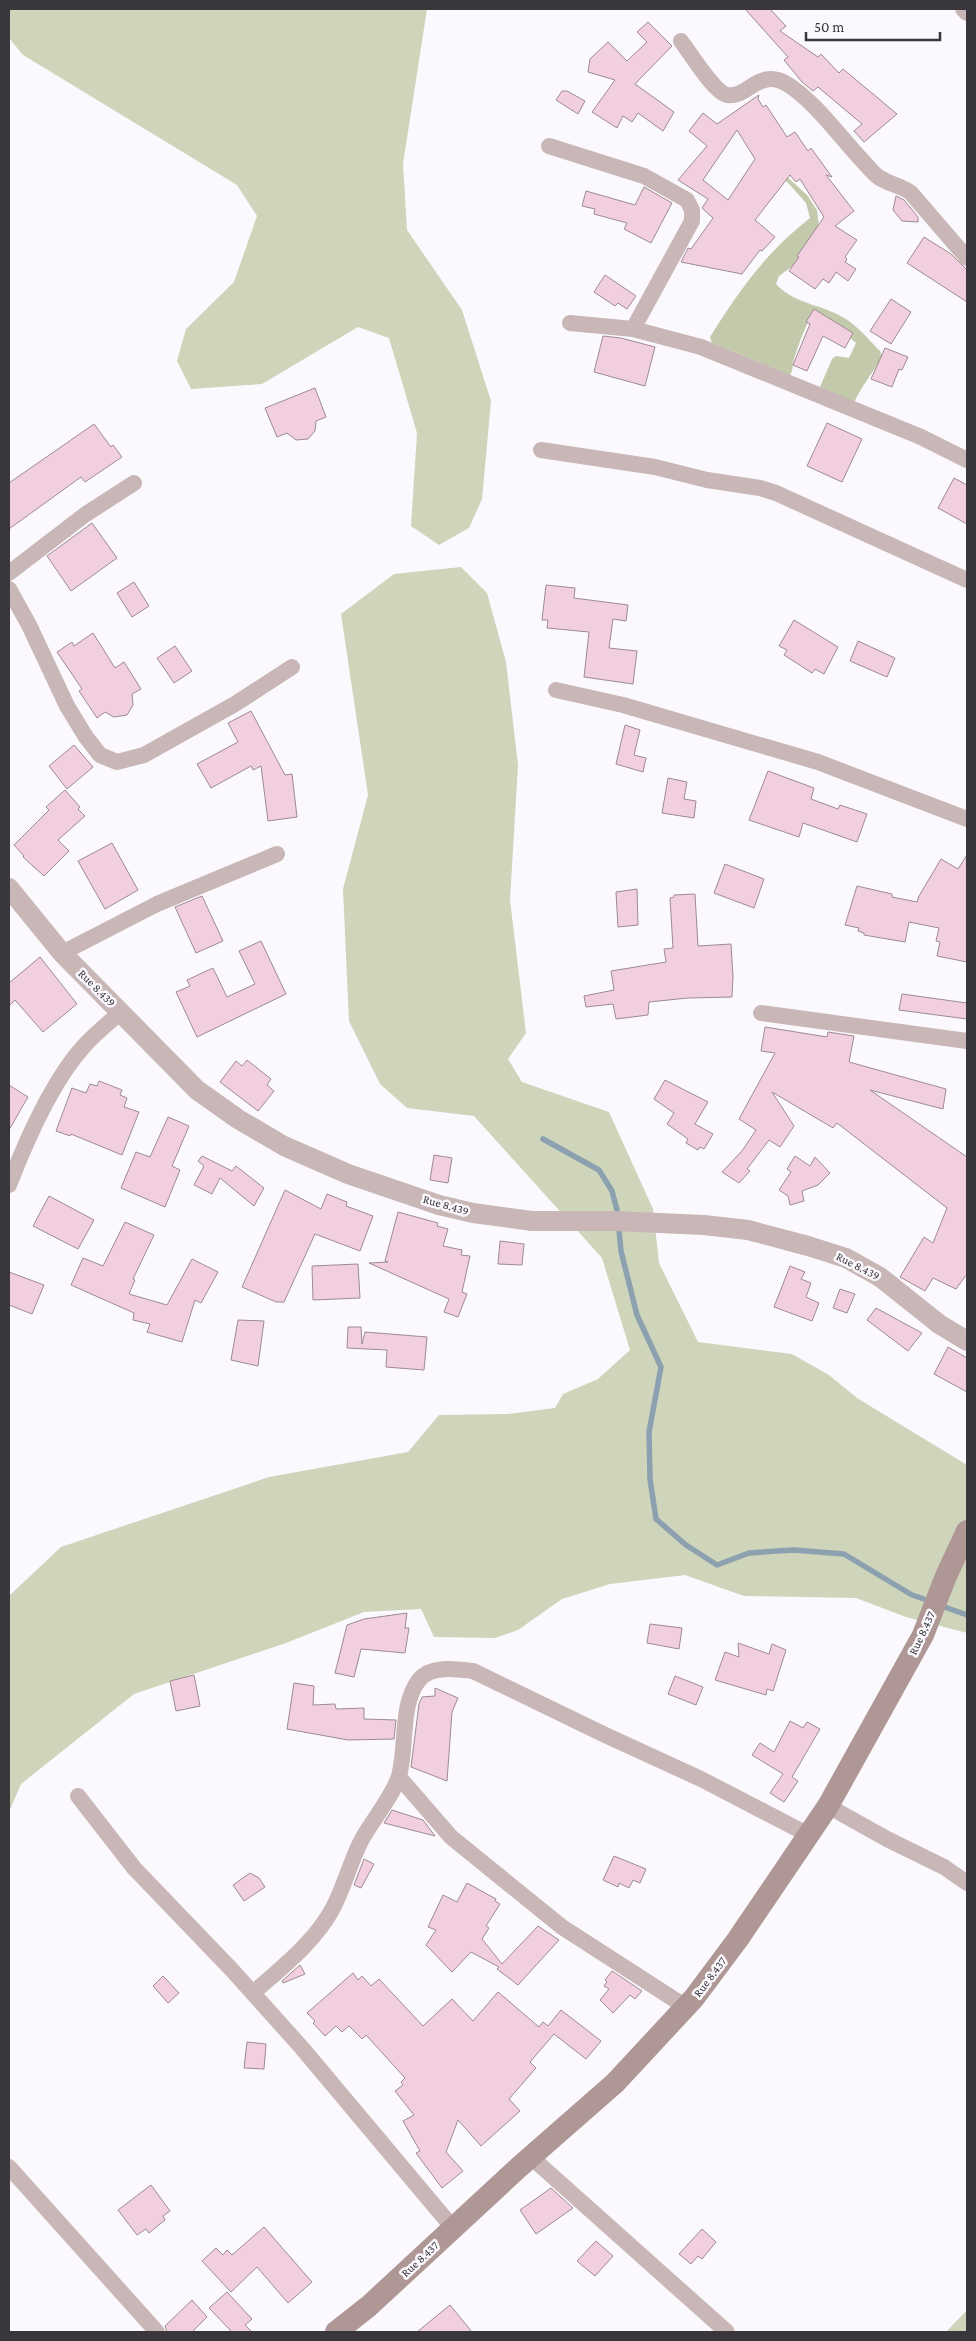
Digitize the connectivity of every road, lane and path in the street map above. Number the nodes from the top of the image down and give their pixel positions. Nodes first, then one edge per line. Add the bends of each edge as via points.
1 (963, 9) edge
2 (967, 12) edge
3 (681, 41) dead end
4 (549, 146) dead end
5 (967, 258) edge
6 (570, 323) dead end
7 (633, 329) junction
8 (541, 450) dead end
9 (967, 460) edge
10 (134, 482) dead end
11 (9, 573) edge
12 (967, 580) edge
13 (9, 589) edge
14 (292, 667) dead end
15 (556, 690) dead end
16 (967, 819) edge
17 (277, 854) dead end
18 (9, 888) edge
19 (62, 953) junction
20 (120, 1012) junction
21 (761, 1013) dead end
22 (967, 1041) edge
23 (9, 1185) edge
24 (967, 1341) edge
25 (967, 1530) edge
26 (399, 1777) junction
27 (78, 1796) dead end
28 (828, 1806) junction
29 (809, 1835) junction
30 (967, 1883) edge
31 (253, 1994) junction
32 (686, 2007) junction
33 (531, 2157) junction
34 (9, 2167) edge
35 (453, 2228) junction
36 (157, 2332) edge
37 (336, 2332) edge
38 (727, 2332) edge

1 - 2 street
3 - 5 street via 726,95 734,95 764,79 778,80 789,86 816,110 877,176 911,193
4 - 7 street via 644,176 687,200 692,210 692,221
6 - 7 street
7 - 9 street via 701,347 921,437
8 - 12 street via 655,467 768,490
10 - 11 street
13 - 14 street via 67,706 86,737 100,755 117,762 144,755 236,704
15 - 16 street via 818,762
17 - 19 street via 157,904
18 - 19 street, Rue 8.439
19 - 20 street, Rue 8.439
20 - 23 street via 84,1046 66,1070 40,1115
20 - 24 street, Rue 8.439 via 197,1090 284,1146 340,1170 439,1205 473,1213 532,1221 614,1221 748,1230 846,1258 880,1276 939,1324
21 - 22 street
25 - 28 main road, Rue 8.437 via 923,1636
26 - 29 street via 406,1716 420,1678 450,1668 473,1671 701,1779
26 - 31 street via 361,1841 333,1908 305,1946
26 - 32 street via 450,1838 554,1922
27 - 31 street via 134,1868
28 - 29 main road, Rue 8.437
28 - 30 street via 944,1867
29 - 32 main road, Rue 8.437 via 738,1939
31 - 35 street
32 - 33 main road, Rue 8.437 via 615,2084
33 - 35 main road, Rue 8.437
33 - 38 street
34 - 36 street
35 - 37 main road, Rue 8.437

